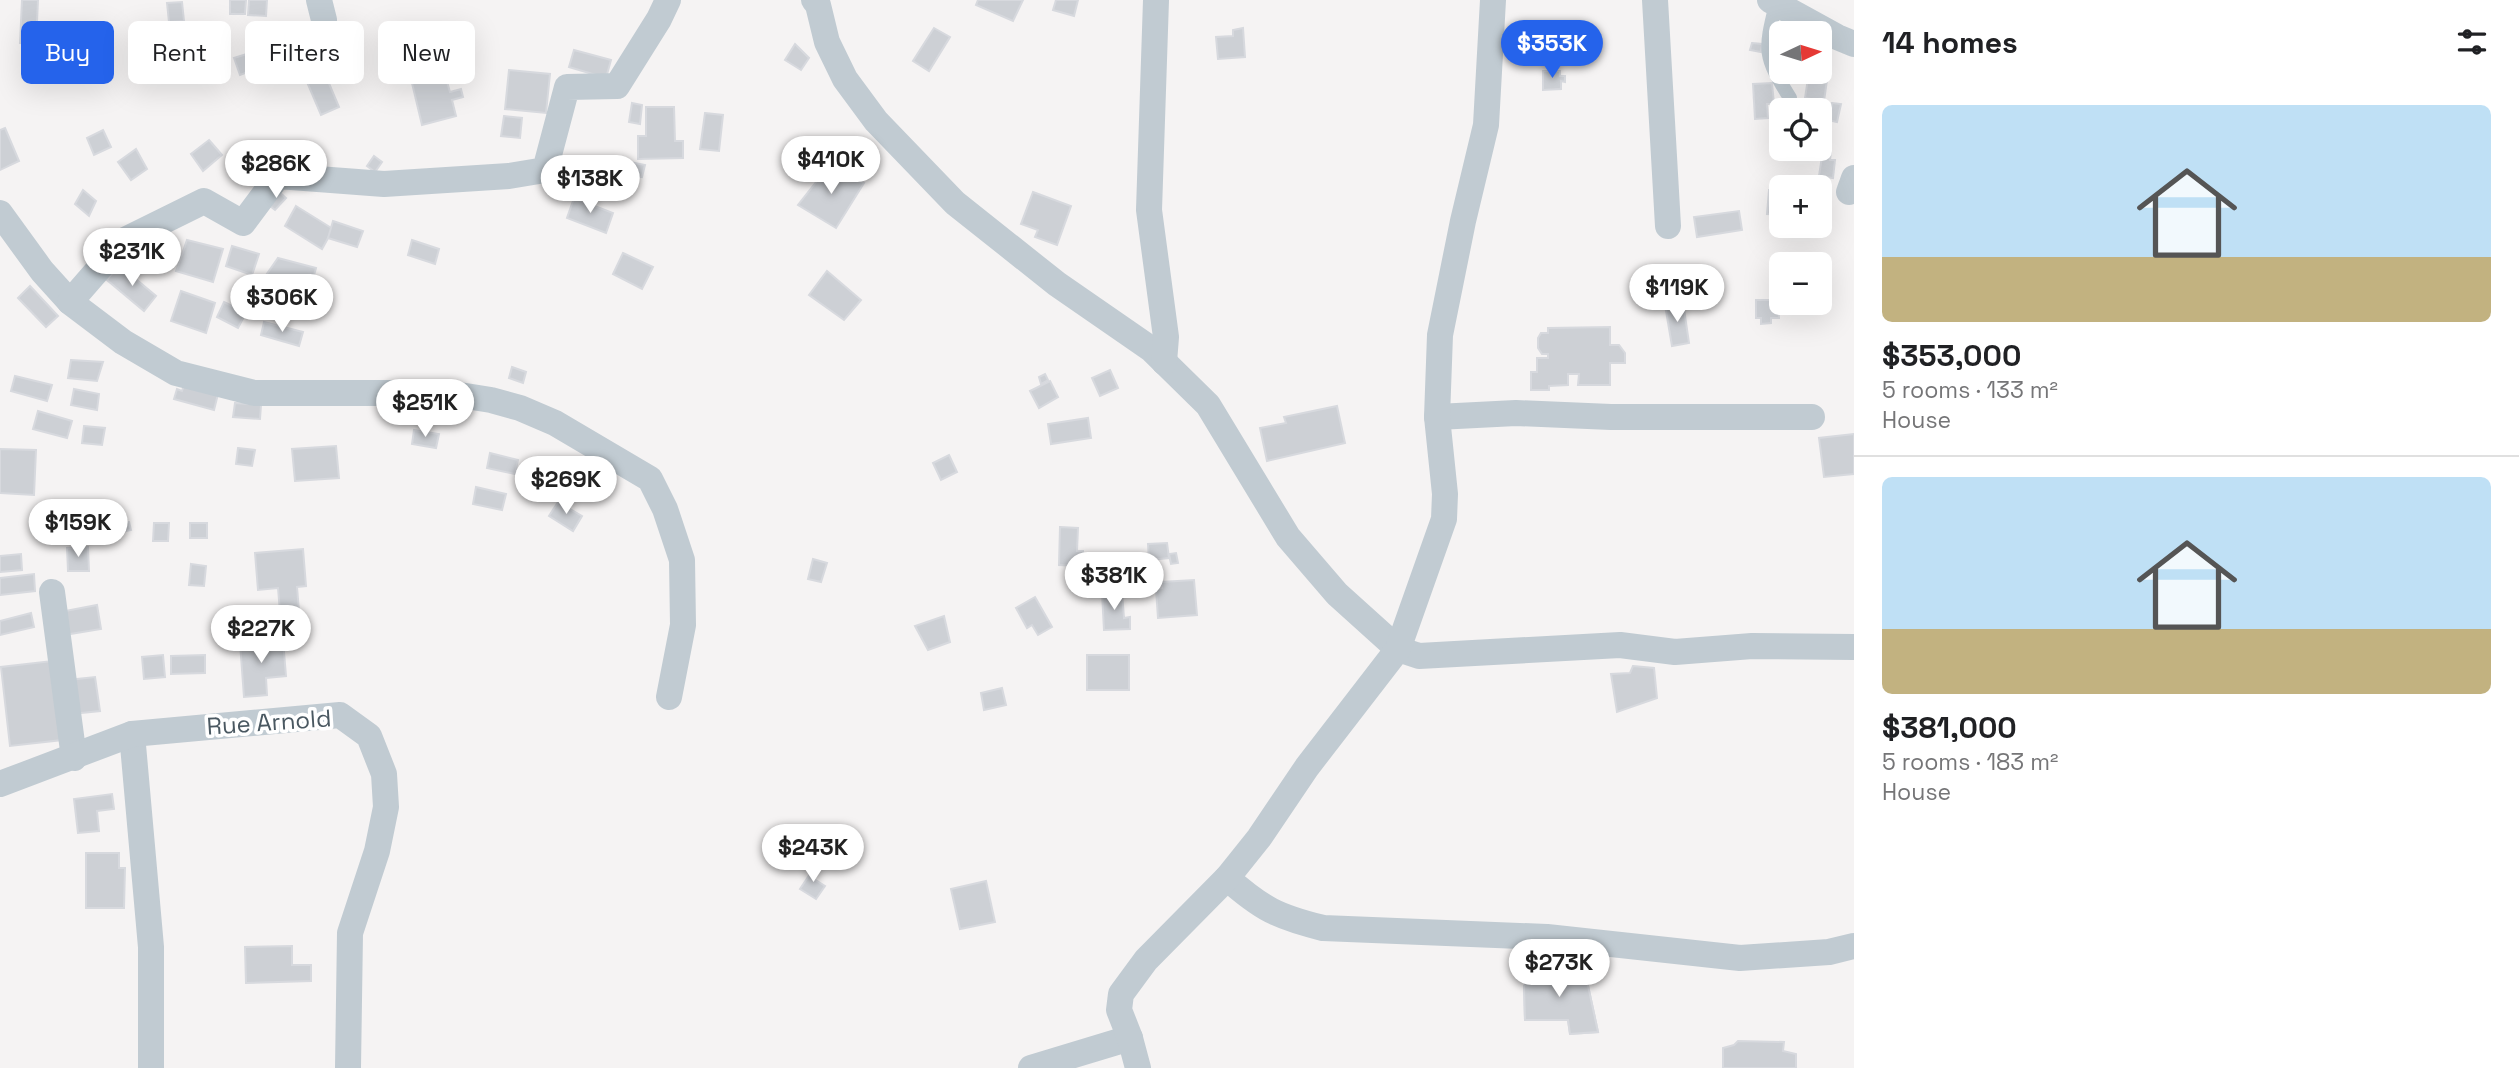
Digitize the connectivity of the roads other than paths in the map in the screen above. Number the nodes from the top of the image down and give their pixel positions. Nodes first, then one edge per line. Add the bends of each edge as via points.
1 (668, 0) edge
2 (1156, 0) edge
3 (1493, 0) edge
4 (1655, 0) edge
5 (817, 2) edge
6 (1773, 2) edge
7 (1854, 44) edge
8 (1790, 98) dead end
9 (0, 213) edge
10 (1668, 226) dead end
11 (70, 302) junction
12 (1164, 362) junction
13 (1437, 417) junction
14 (1812, 417) dead end
15 (52, 592) dead end
16 (1854, 647) edge
17 (1398, 649) junction
18 (669, 697) dead end
19 (132, 734) junction
20 (74, 758) junction
21 (0, 784) edge
22 (1227, 878) junction
23 (1854, 946) edge
24 (1130, 1038) junction
25 (151, 1068) edge
26 (348, 1068) edge
27 (1031, 1068) edge
28 (1138, 1068) edge

1 - 11 street via 617,86 568,87 545,170 384,184 278,176 243,223 204,201 123,241
2 - 12 street via 1149,211 1167,337
3 - 13 street via 1486,125 1440,335
4 - 10 street
5 - 12 street via 827,41 845,79 902,149 955,203
6 - 7 street
6 - 8 lane via 1767,40 1770,67
9 - 11 street
11 - 18 street via 123,342 176,373 254,393 447,393 491,400 555,423 650,479 682,560 683,625
12 - 17 street via 1208,405 1288,537 1337,594
13 - 14 street
13 - 17 street via 1444,519
15 - 20 street
16 - 17 street via 1752,646 1675,652 1620,645 1419,656
17 - 22 street
19 - 20 street, Rue Arnold
19 - 25 street via 151,947
19 - 26 street, Rue Arnold via 340,715 369,736 384,774 386,807 350,933
20 - 21 street, Rue Arnold
22 - 23 street via 1256,904 1323,928 1547,937 1740,958
22 - 24 street via 1146,960 1121,995 1119,1010
24 - 27 street
24 - 28 street

